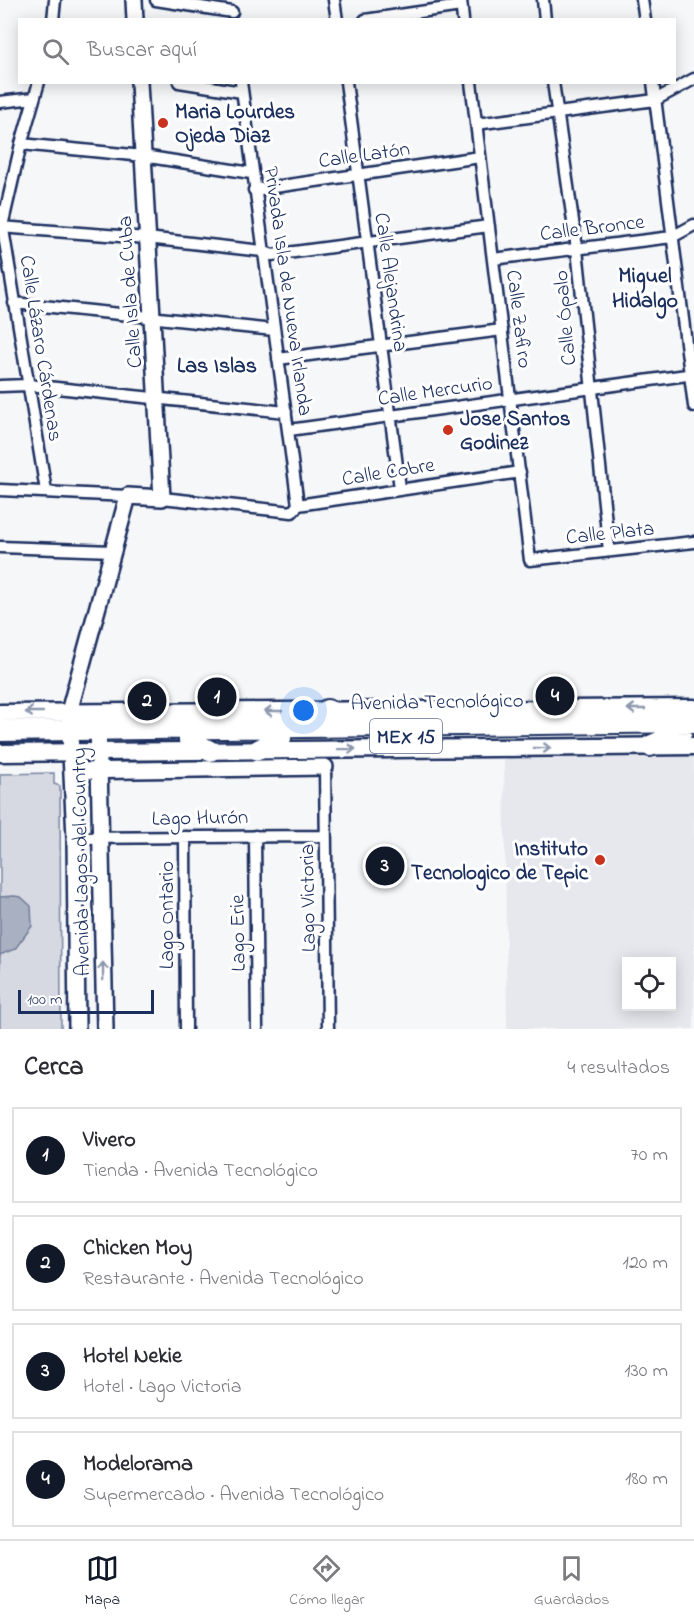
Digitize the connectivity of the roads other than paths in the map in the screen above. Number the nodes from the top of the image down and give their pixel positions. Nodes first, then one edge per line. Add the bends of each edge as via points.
1 (55, 0) edge
2 (134, 0) edge
3 (156, 0) edge
4 (230, 0) edge
5 (334, 0) edge
6 (543, 0) edge
7 (642, 0) edge
8 (461, 3) edge
9 (232, 16) edge
10 (53, 18) edge
11 (135, 18) edge
12 (337, 18) edge
13 (376, 18) edge
14 (463, 18) edge
15 (545, 18) edge
16 (645, 18) edge
17 (694, 79) edge
18 (38, 84) edge
19 (139, 84) edge
20 (204, 84) edge
21 (345, 84) edge
22 (471, 84) edge
23 (553, 84) edge
24 (653, 84) edge
25 (242, 87) edge
26 (34, 98) junction
27 (655, 100) junction
28 (0, 102) edge
29 (557, 113) junction
30 (476, 124) junction
31 (21, 144) junction
32 (143, 156) junction
33 (480, 157) junction
34 (251, 173) junction
35 (358, 175) junction
36 (254, 190) junction
37 (0, 211) edge
38 (694, 225) edge
39 (489, 226) junction
40 (1, 227) edge
41 (672, 237) junction
42 (147, 238) junction
43 (367, 242) junction
44 (577, 249) junction
45 (262, 251) junction
46 (493, 259) junction
47 (14, 303) junction
48 (152, 317) junction
49 (274, 330) junction
50 (502, 330) junction
51 (381, 346) junction
52 (278, 359) junction
53 (692, 374) edge
54 (28, 385) junction
55 (0, 386) edge
56 (590, 388) junction
57 (157, 398) junction
58 (511, 399) junction
59 (694, 406) edge
60 (286, 411) junction
61 (390, 416) junction
62 (289, 430) junction
63 (520, 472) junction
64 (400, 488) junction
65 (0, 490) edge
66 (46, 491) junction
67 (128, 496) junction
68 (162, 498) junction
69 (298, 505) junction
70 (694, 542) edge
71 (0, 547) edge
72 (113, 551) junction
73 (609, 551) junction
74 (530, 560) joint
75 (694, 708) edge
76 (327, 710) junction
77 (0, 713) edge
78 (364, 726) junction
79 (0, 731) edge
80 (69, 734) junction
81 (99, 734) junction
82 (691, 734) edge
83 (282, 738) junction
84 (189, 740) junction
85 (0, 742) edge
86 (650, 746) joint
87 (258, 750) junction
88 (210, 751) junction
89 (0, 753) edge
90 (325, 768) joint
91 (72, 771) junction
92 (100, 771) junction
93 (255, 836) junction
94 (326, 836) junction
95 (101, 837) junction
96 (184, 837) junction
97 (75, 838) junction
98 (77, 1029) edge
99 (105, 1029) edge
100 (186, 1029) edge
101 (257, 1029) edge
102 (328, 1029) edge

1 - 10 street
2 - 11 street
3 - 9 street
4 - 9 street
5 - 12 street
6 - 15 street
7 - 16 street
8 - 13 street
8 - 14 street
17 - 27 street
18 - 26 street
19 - 32 street, Calle Isla de Cuba
20 - 25 street
21 - 35 street, Calle Alejandrina
22 - 30 street, Calle Zafiro
23 - 29 street, Calle Ópalo
24 - 27 street
25 - 34 street, Privada Isla de Nueva Irlanda
26 - 28 street
26 - 31 street
27 - 29 street
27 - 41 street
29 - 30 street
29 - 44 street, Calle Ópalo
30 - 33 street, Calle Zafiro
31 - 32 street
31 - 40 street
32 - 34 street
32 - 42 street, Calle Isla de Cuba
33 - 35 street, Calle Latón
33 - 39 street, Calle Zafiro
34 - 36 street, Privada Isla de Nueva Irlanda
35 - 36 street, Calle Latón
35 - 43 street, Calle Alejandrina
36 - 45 street, Privada Isla de Nueva Irlanda
37 - 40 street, Calle Lázaro Cárdenas
38 - 41 street, Calle Bronce
39 - 43 street
39 - 46 street, Calle Zafiro
40 - 42 street
40 - 47 street, Calle Lázaro Cárdenas
41 - 44 street, Calle Bronce
41 - 53 street
42 - 45 street
42 - 48 street, Calle Isla de Cuba
43 - 45 street via 272,255
43 - 51 street, Calle Alejandrina
44 - 46 street, Calle Bronce
44 - 56 street, Calle Ópalo
45 - 49 street, Privada Isla de Nueva Irlanda
46 - 50 street, Calle Zafiro
47 - 48 street
47 - 54 street, Calle Lázaro Cárdenas
48 - 49 street
48 - 57 street, Calle Isla de Cuba
49 - 52 street, Privada Isla de Nueva Irlanda
50 - 51 street
50 - 58 street, Calle Zafiro
51 - 52 street
51 - 61 street, Calle Alejandrina
52 - 60 street, Privada Isla de Nueva Irlanda
53 - 56 street, Calle Mercurio
53 - 59 street
54 - 55 street
54 - 57 street
54 - 66 street, Calle Lázaro Cárdenas
56 - 58 street, Calle Mercurio
56 - 73 street, Calle Ópalo
57 - 60 street
57 - 68 street, Calle Isla de Cuba
58 - 61 street, Calle Mercurio
58 - 63 street, Calle Zafiro
60 - 62 street, Privada Isla de Nueva Irlanda
61 - 62 street, Calle Mercurio
61 - 64 street, Calle Alejandrina
62 - 69 street, Privada Isla de Nueva Irlanda
63 - 64 street, Calle Cobre
63 - 74 street, Calle Zafiro
64 - 69 street, Calle Cobre
65 - 66 street
66 - 67 street
67 - 68 street
67 - 72 street
68 - 69 street, Calle Cobre via 292,512
70 - 73 street, Calle Plata
71 - 72 street
72 - 80 street
73 - 74 street, Calle Plata
75 -> 76 main road, Avenida Tecnológico
76 - 78 highway
76 -> 81 main road, Avenida Tecnológico
80 -> 77 main road, Avenida Tecnológico
78 - 81 highway, Avenida Tecnológico / MEX 15
78 - 82 highway, Avenida Tecnológico / MEX 15
79 - 80 highway, Avenida Tecnológico / MEX 15
80 - 81 highway, Avenida Tecnológico / MEX 15
80 - 85 highway, Avenida Tecnológico / MEX 15
80 - 89 main road, Avenida Tecnológico
80 - 91 street, Avenida Lagos del Country
81 - 84 highway, Avenida Tecnológico / MEX 15
81 - 88 main road, Avenida Tecnológico
81 - 92 street, Avenida Lagos del Country
82 - 83 highway, Avenida Tecnológico / MEX 15
82 - 86 highway
83 - 84 highway, Avenida Tecnológico / MEX 15
83 - 87 highway
84 - 88 highway
87 -> 86 main road, Avenida Tecnológico
87 - 88 main road, Avenida Tecnológico
90 - 92 street
90 - 94 street, Lago Victoria
91 - 92 street
91 - 97 street, Avenida Lagos del Country
92 - 95 street, Avenida Lagos del Country
93 - 94 street, Lago Hurón
93 - 96 street, Lago Hurón
93 - 101 street, Lago Erie
94 - 102 street, Lago Victoria
95 - 96 street, Lago Hurón
95 - 97 street, Lago Hurón
99 -> 95 street, Avenida Lagos del Country
96 - 100 street, Lago Ontario
97 - 98 street, Avenida Lagos del Country

